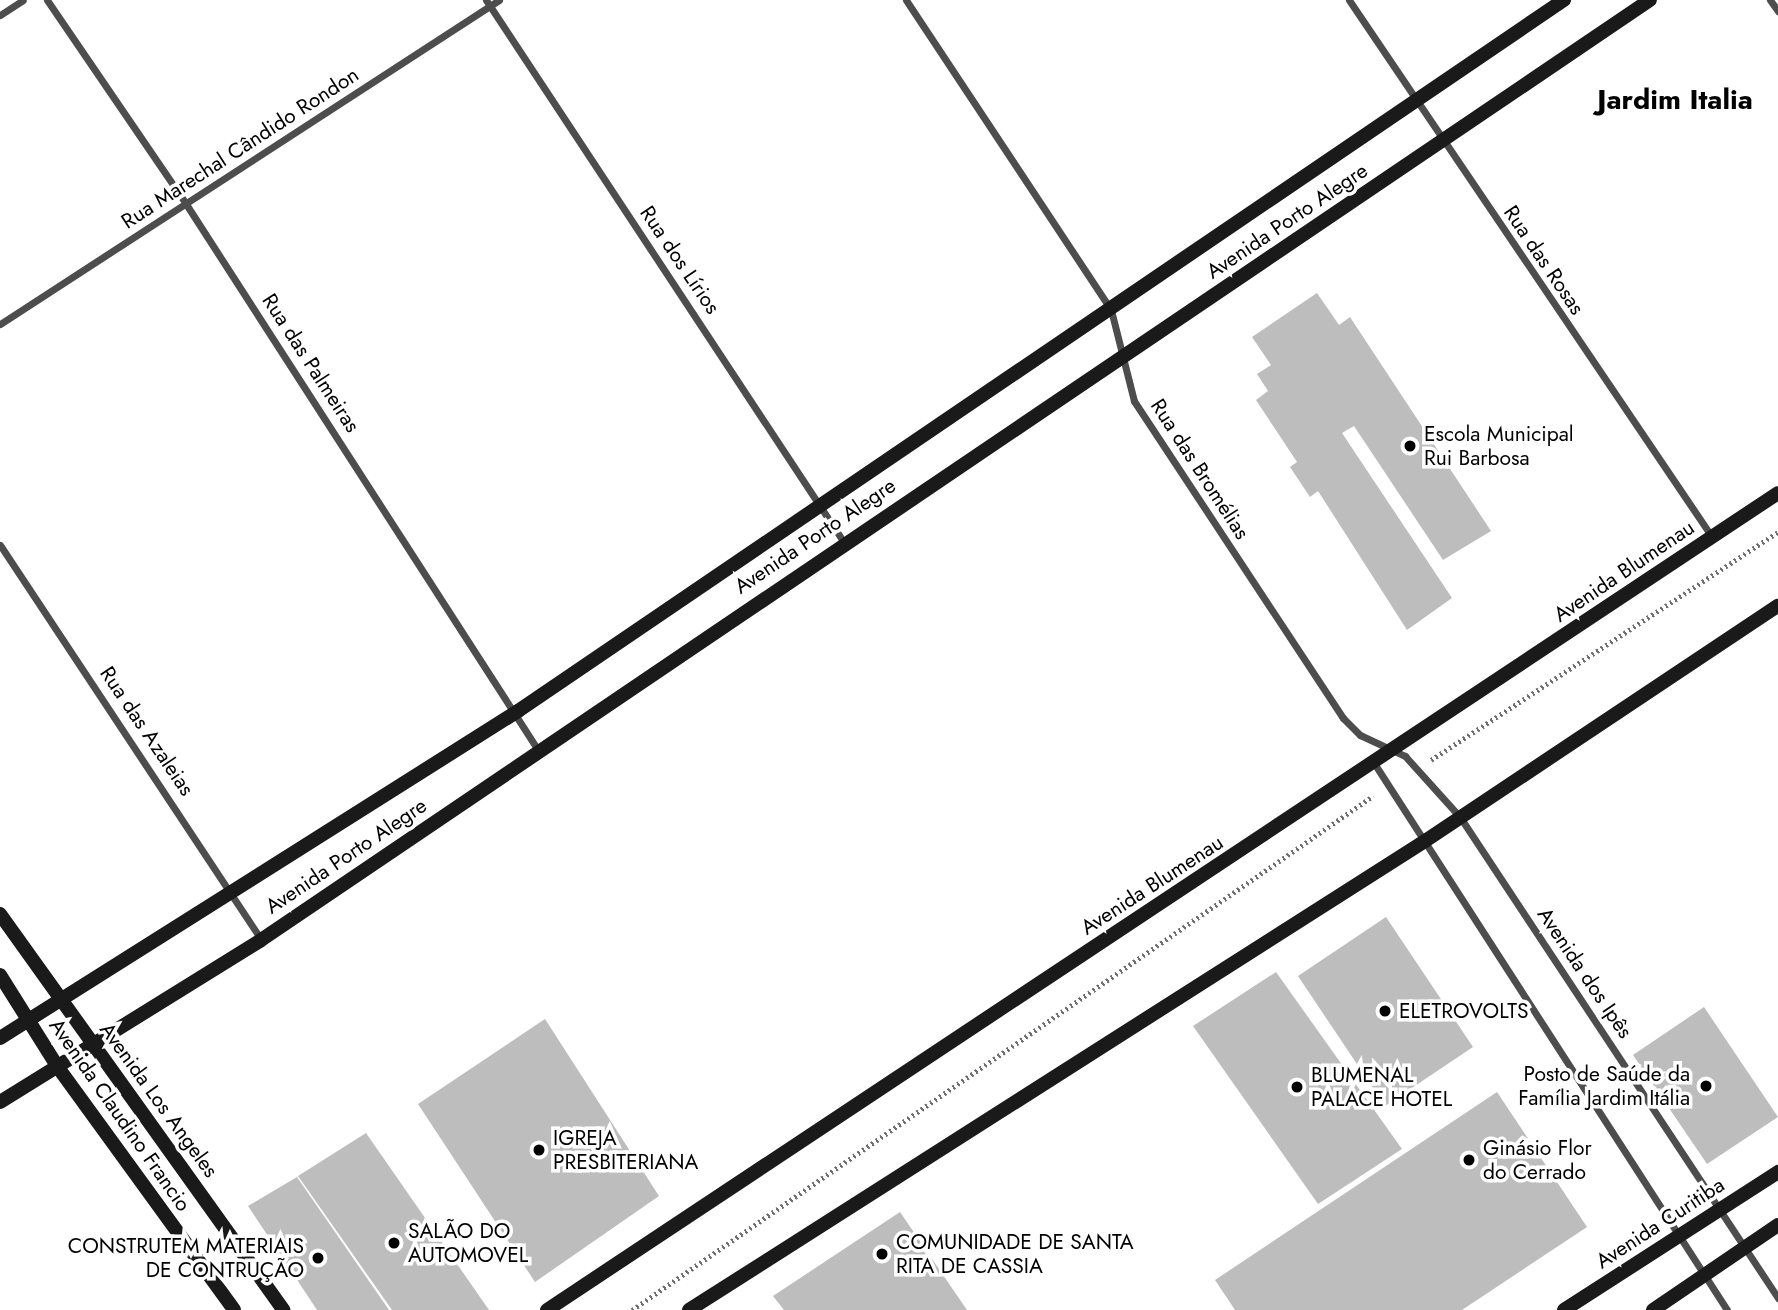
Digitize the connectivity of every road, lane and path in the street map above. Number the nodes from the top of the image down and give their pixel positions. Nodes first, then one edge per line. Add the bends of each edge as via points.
1 (23, 0) edge
2 (47, 0) edge
3 (499, 0) edge
4 (906, 0) edge
5 (1349, 0) edge
6 (1564, 0) edge
7 (1650, 0) edge
8 (1770, 0) edge
9 (488, 3) edge
10 (1778, 11) edge
11 (0, 15) edge
12 (1419, 102) junction
13 (1443, 141) junction
14 (186, 204) junction
15 (1111, 310) junction
16 (0, 324) edge
17 (1127, 354) junction
18 (1778, 493) edge
19 (819, 502) junction
20 (1778, 532) edge
21 (1712, 537) junction
22 (843, 541) junction
23 (0, 545) edge
24 (1778, 606) edge
25 (519, 711) junction
26 (538, 750) junction
27 (1395, 751) junction
28 (1374, 763) junction
29 (1418, 768) junction
30 (1390, 786) junction
31 (1460, 817) junction
32 (1425, 841) junction
33 (233, 891) junction
34 (0, 914) edge
35 (261, 940) junction
36 (0, 975) edge
37 (56, 999) junction
38 (28, 1019) junction
39 (0, 1038) edge
40 (94, 1045) junction
41 (57, 1066) junction
42 (0, 1102) edge
43 (1778, 1172) edge
44 (1721, 1210) junction
45 (1778, 1225) edge
46 (1677, 1236) junction
47 (1743, 1247) junction
48 (1704, 1275) junction
49 (1778, 1298) edge
50 (233, 1310) edge
51 (284, 1310) edge
52 (547, 1310) edge
53 (632, 1310) edge
54 (689, 1310) edge
55 (1564, 1310) edge
56 (1653, 1310) edge
57 (1727, 1310) edge

1 - 11 street
2 - 14 street, Rua das Palmeiras
3 - 9 street, Rua Marechal Cândido Rondon
4 - 15 street, Rua das Bromélias
5 - 12 street, Rua das Rosas
6 - 12 street, Avenida Porto Alegre
7 - 13 street, Avenida Porto Alegre
8 - 10 street
9 - 14 street, Rua Marechal Cândido Rondon
9 - 19 street, Rua dos Lírios
12 - 13 street, Rua das Rosas
12 - 15 street, Avenida Porto Alegre
13 - 17 street, Avenida Porto Alegre
13 - 21 street, Rua das Rosas
14 - 16 street, Rua Marechal Cândido Rondon
14 - 25 street, Rua das Palmeiras
15 - 17 street, Rua das Bromélias
15 - 19 street, Avenida Porto Alegre
17 - 22 street, Avenida Porto Alegre
17 - 27 street, Rua das Bromélias via 1134,401 1343,718 1360,735
18 - 21 street, Avenida Blumenau
19 - 22 street, Rua dos Lírios
19 - 25 street, Avenida Porto Alegre
20 - 29 path
21 - 27 street, Avenida Blumenau
22 - 26 street, Avenida Porto Alegre
23 - 33 street, Rua das Azaleias
24 - 31 street
25 - 26 street, Rua das Palmeiras
25 - 33 street, Avenida Porto Alegre
26 - 35 street, Avenida Porto Alegre
27 - 28 street, Avenida Blumenau
27 - 29 street, Avenida dos Ipês
28 - 30 street
28 - 52 street, Avenida Blumenau
29 - 31 street, Avenida dos Ipês
30 - 32 street
30 - 53 path
31 - 32 street
31 - 44 street, Avenida dos Ipês
32 - 46 street
32 - 54 street
33 - 35 street, Rua das Azaleias
33 - 37 street, Avenida Porto Alegre
34 - 37 street, Avenida Los Angeles
35 - 40 street, Avenida Porto Alegre
36 - 38 street, Avenida Claudino Francio
37 - 38 street, Avenida Porto Alegre
37 - 40 street, Avenida Los Angeles
38 - 39 street, Avenida Porto Alegre
38 - 41 street, Avenida Claudino Francio
40 - 41 street, Avenida Porto Alegre
40 - 51 street, Avenida Los Angeles
41 - 42 street, Avenida Porto Alegre
41 - 50 street, Avenida Claudino Francio
43 - 44 street, Avenida Curitiba
44 - 46 street, Avenida Curitiba
44 - 47 street, Avenida dos Ipês
45 - 47 street
46 - 48 street
46 - 55 street, Avenida Curitiba
47 - 48 street
47 - 49 street, Avenida dos Ipês
48 - 56 street
48 - 57 street

